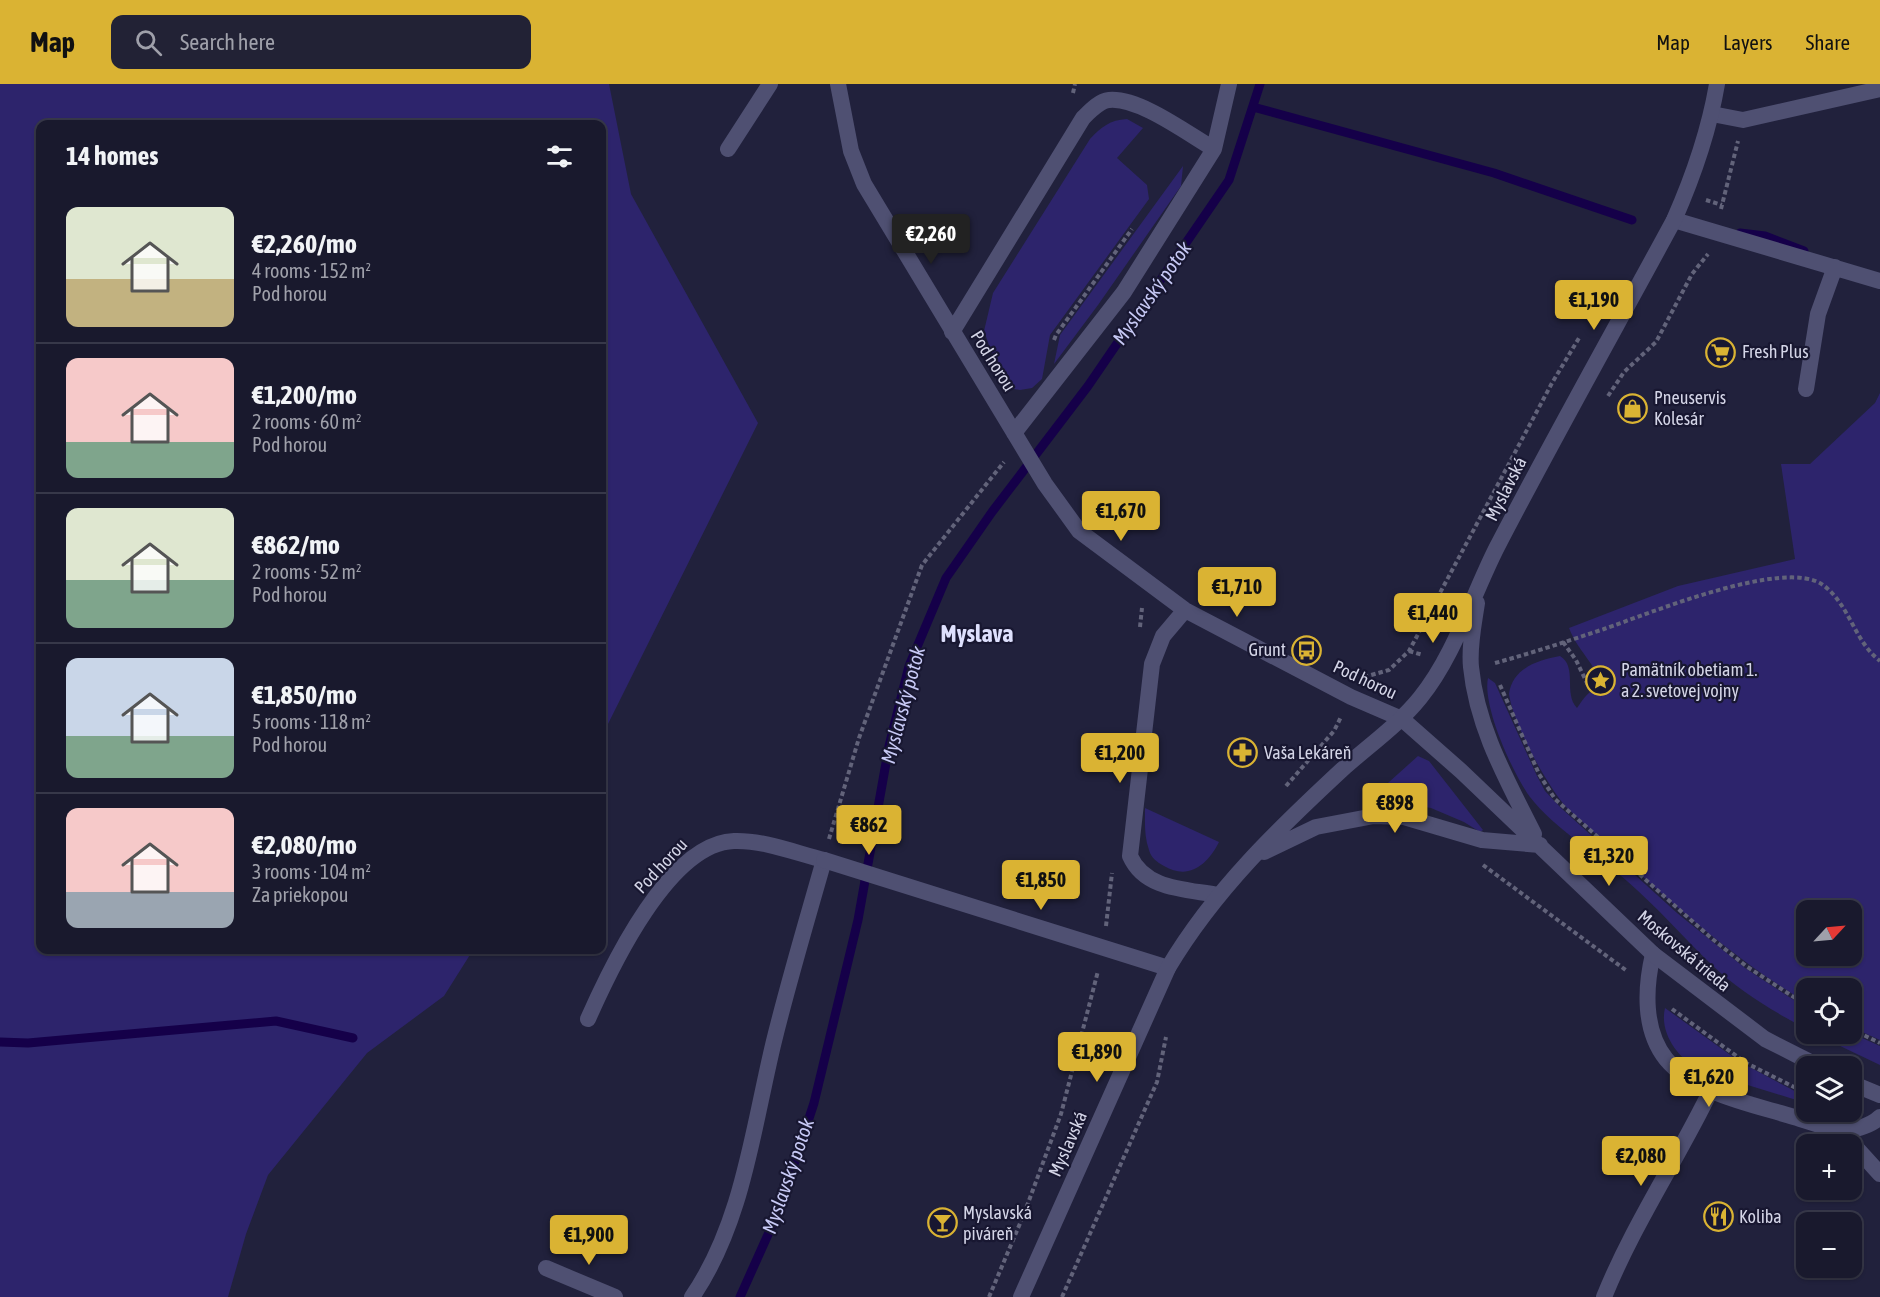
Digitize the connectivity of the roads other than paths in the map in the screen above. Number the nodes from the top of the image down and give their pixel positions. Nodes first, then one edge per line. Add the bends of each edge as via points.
1 (770, 84) edge
2 (838, 84) edge
3 (1229, 84) edge
4 (1717, 84) edge
5 (1880, 89) edge
6 (1712, 114) junction
7 (728, 149) dead end
8 (1214, 149) junction
9 (1674, 220) junction
10 (1834, 267) junction
11 (1880, 281) edge
12 (952, 332) junction
13 (1806, 389) dead end
14 (1019, 439) junction
15 (1480, 581) junction
16 (1185, 610) junction
17 (1402, 719) junction
18 (1540, 845) junction
19 (1249, 858) junction
20 (824, 860) junction
21 (1218, 895) junction
22 (1653, 954) junction
23 (1168, 968) junction
24 (588, 1019) dead end
25 (1798, 1056) edge
26 (1862, 1088) edge
27 (1711, 1090) junction
28 (1880, 1095) edge
29 (1880, 1118) edge
30 (1840, 1130) junction
31 (1880, 1174) edge
32 (546, 1268) dead end
33 (615, 1297) edge
34 (692, 1297) edge
35 (1020, 1297) edge
36 (1604, 1297) edge

1 - 7 street
2 - 12 street, Pod horou via 851,151 864,184
3 - 8 street
4 - 6 street, Myslavská
5 - 6 street via 1743,120
6 - 9 street, Myslavská
8 - 12 street via 1134,104 1107,100 1094,107 1083,118
8 - 14 street via 1124,292
9 - 10 street
9 - 15 street, Myslavská via 1576,396
10 - 11 street
10 - 13 street via 1818,314
12 - 14 street, Pod horou
14 - 16 street, Pod horou via 1079,531
15 - 17 street, Myslavská via 1444,661
15 - 18 street, Moskovská trieda via 1470,665 1479,712 1496,758
16 - 17 street, Pod horou via 1351,697
16 - 21 street via 1163,636 1152,664 1130,856 1142,875 1154,882
17 - 18 street, Moskovská trieda
17 - 19 street, Myslavská
18 - 19 street, Myslavská via 1482,840 1404,817 1374,816 1316,827
18 - 22 street, Moskovská trieda
19 - 21 street, Myslavská
20 - 23 street, Pod horou
20 - 24 street, Pod horou via 768,845 734,841 710,845 699,852 640,918
20 - 34 street via 774,1040 745,1172 722,1239
21 - 23 street, Myslavská via 1190,930
22 - 25 street, Moskovská trieda via 1765,1039
22 - 27 street via 1648,1017 1659,1047 1679,1071
23 - 35 street, Myslavská
26 - 28 street
27 - 30 street
27 - 36 street via 1615,1268
29 - 30 street via 1873,1125
30 - 31 street
32 - 33 street

